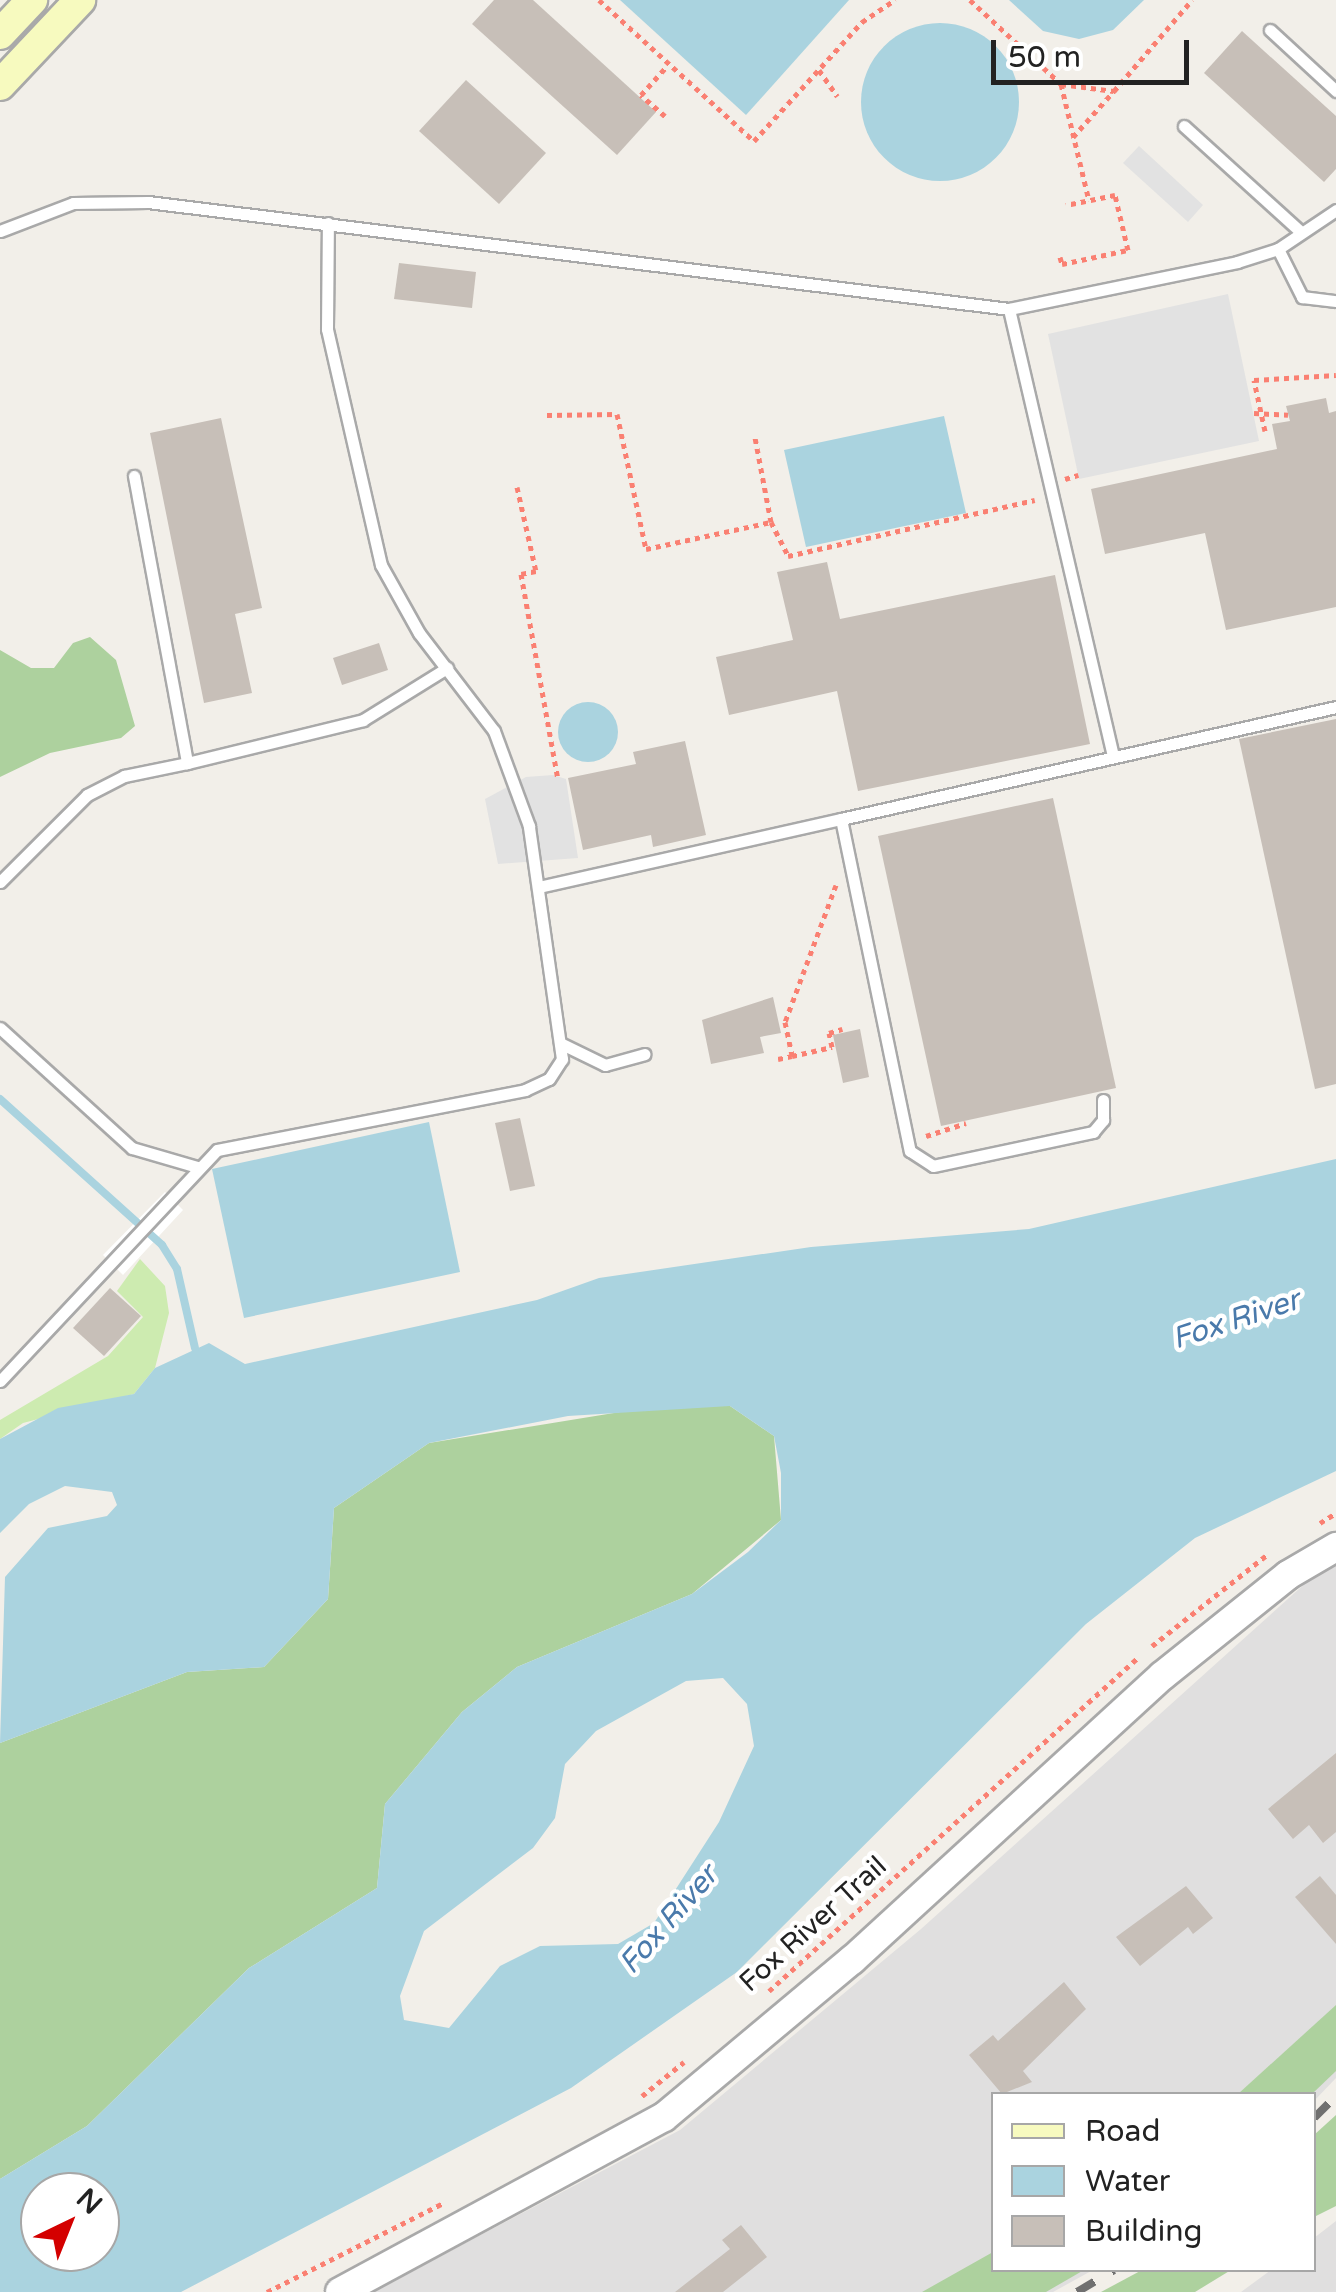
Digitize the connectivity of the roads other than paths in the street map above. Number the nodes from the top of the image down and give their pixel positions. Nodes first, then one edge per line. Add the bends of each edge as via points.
1 (32, 0) edge
2 (80, 0) edge
3 (1270, 30) dead end
4 (0, 34) edge
5 (0, 85) edge
6 (1336, 91) edge
7 (1184, 126) dead end
8 (1336, 210) edge
9 (328, 223) junction
10 (0, 231) edge
11 (1301, 232) junction
12 (1278, 248) junction
13 (1336, 300) edge
14 (1010, 309) junction
15 (134, 476) dead end
16 (447, 668) junction
17 (1336, 707) edge
18 (1113, 756) junction
19 (187, 763) junction
20 (840, 819) junction
21 (0, 882) edge
22 (539, 887) junction
23 (0, 1028) edge
24 (562, 1044) junction
25 (645, 1054) dead end
26 (1104, 1100) dead end
27 (197, 1168) junction
28 (0, 1381) edge
29 (1336, 1548) edge
30 (340, 2292) edge

1 - 4 main road
2 - 5 main road
3 - 6 lane
7 - 11 lane
8 - 11 lane
9 - 10 lane via 102,199 40,211
9 - 14 lane
9 - 16 lane via 327,329 381,565
11 - 12 lane
12 - 13 lane via 1302,297
12 - 14 lane
14 - 18 lane
15 - 19 lane
16 - 19 lane via 363,720
16 - 22 lane via 494,731 529,826
17 - 18 lane
18 - 20 lane
19 - 21 lane via 124,776 87,795
20 - 22 lane
20 - 26 lane via 910,1151 934,1166 1093,1132 1103,1120
22 - 24 lane
23 - 27 lane via 132,1148
24 - 25 lane via 605,1064
24 - 27 lane via 557,1070 525,1090 231,1144
27 - 28 lane via 176,1199
29 - 30 street via 1288,1575 1162,1676 852,1960 664,2117

